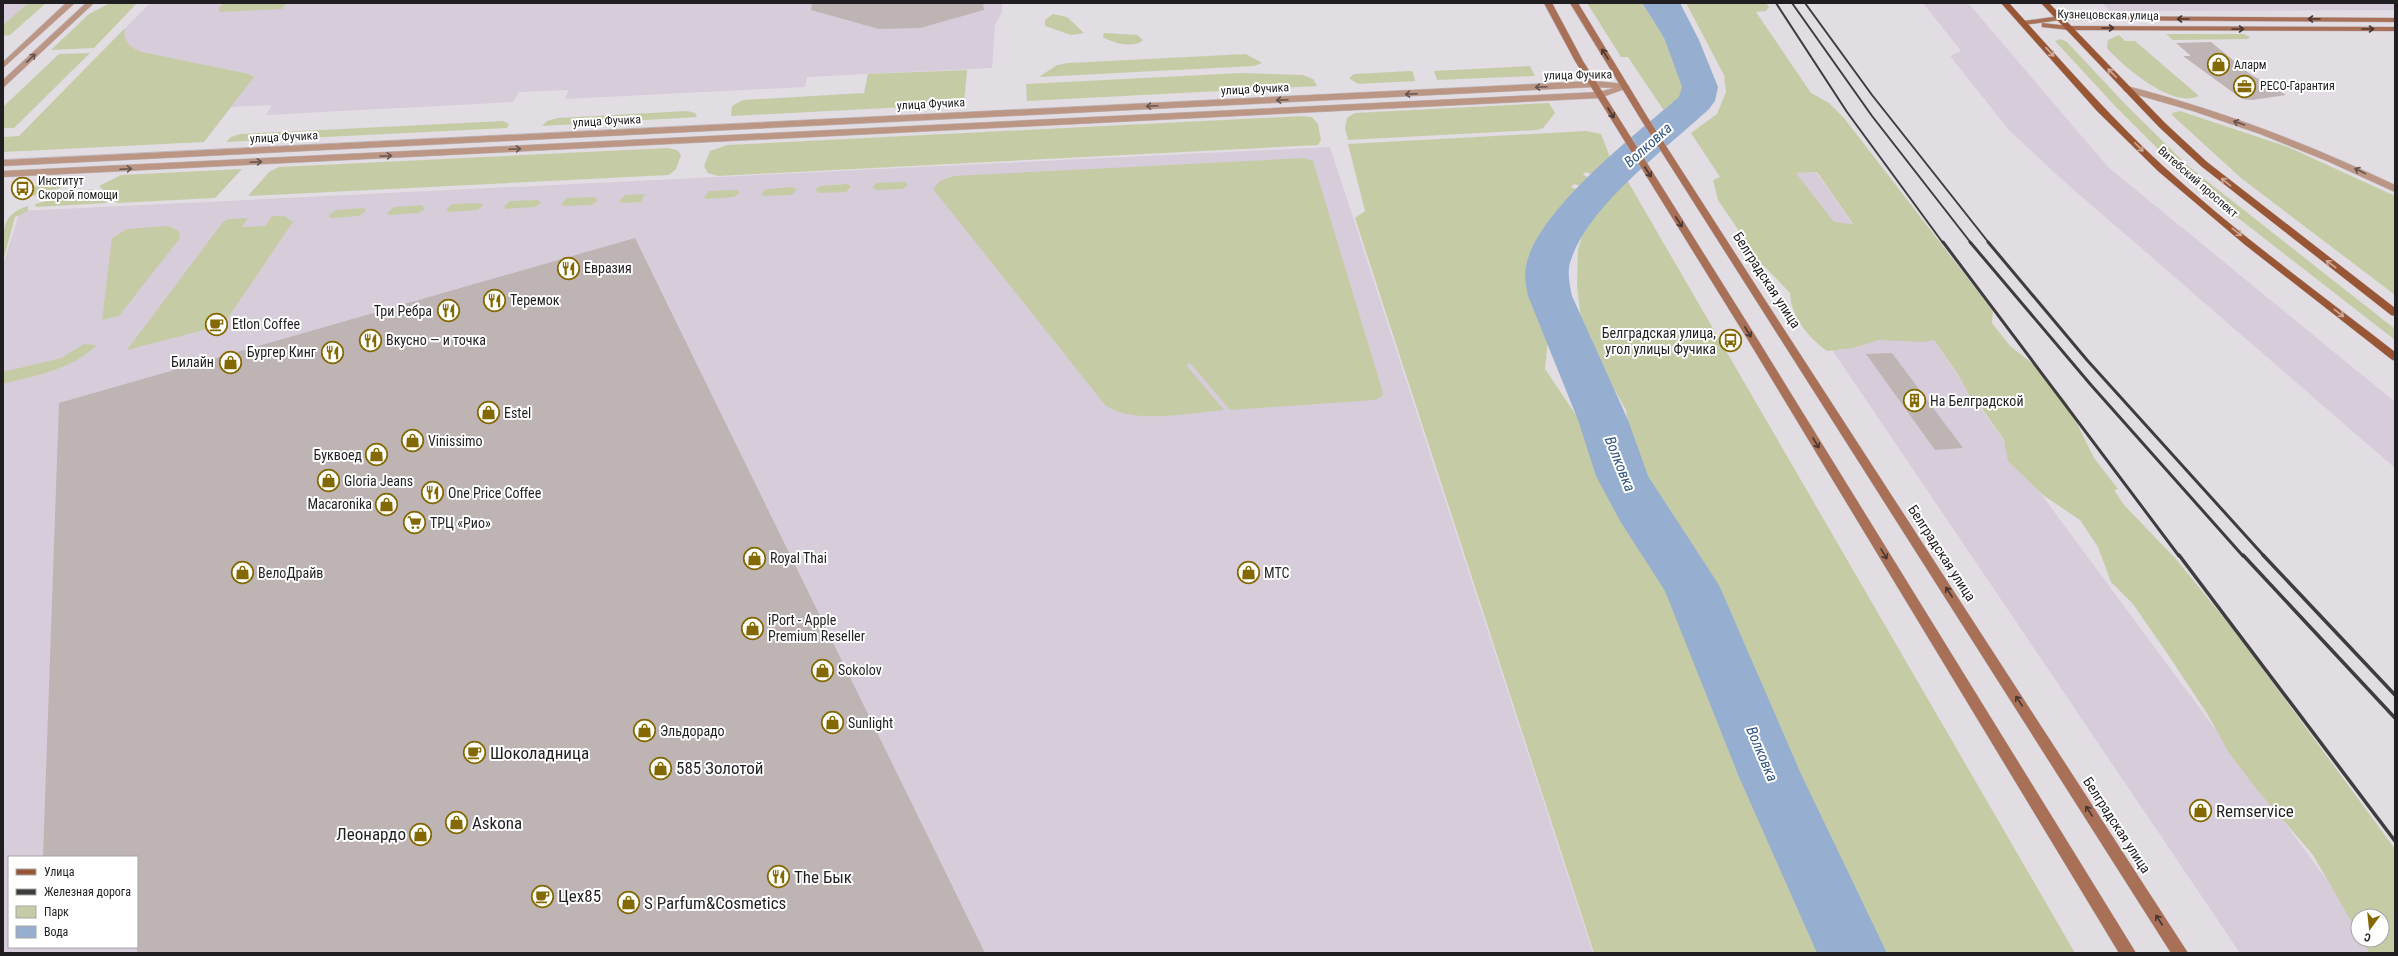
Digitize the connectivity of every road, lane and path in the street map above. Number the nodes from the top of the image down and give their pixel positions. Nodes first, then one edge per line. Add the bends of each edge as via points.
1 (71, 3) edge
2 (90, 3) edge
3 (1548, 3) edge
4 (1574, 3) edge
5 (2005, 3) edge
6 (2045, 3) edge
7 (2060, 18) junction
8 (2395, 20) edge
9 (2024, 23) junction
10 (2069, 28) junction
11 (2395, 29) edge
12 (3, 66) edge
13 (1594, 84) junction
14 (3, 85) edge
15 (1626, 87) junction
16 (2127, 89) junction
17 (1600, 95) junction
18 (3, 163) edge
19 (3, 174) edge
20 (2395, 188) edge
21 (2395, 313) edge
22 (2395, 357) edge
23 (2128, 953) edge
24 (2180, 953) edge

1 - 12 street
14 -> 2 street
3 - 13 street
15 -> 4 street
5 - 9 main road, Витебский проспект
6 - 7 main road, Витебский проспект
8 -> 7 street, Кузнецовская улица
7 - 9 street, Кузнецовская улица
7 - 10 main road, Витебский проспект
9 - 10 street, Кузнецовская улица
9 -> 22 main road, Витебский проспект via 2160,167 2206,208
10 -> 11 street, Кузнецовская улица
16 -> 10 main road, Витебский проспект
13 - 15 street, улица Фучика
13 - 17 street
13 -> 18 street, улица Фучика
15 - 17 street, улица Фучика
24 -> 15 street, Белградская улица
20 -> 16 street via 2278,136 2178,102
21 -> 16 main road, Витебский проспект via 2204,164
19 -> 17 street, улица Фучика
17 -> 23 street

